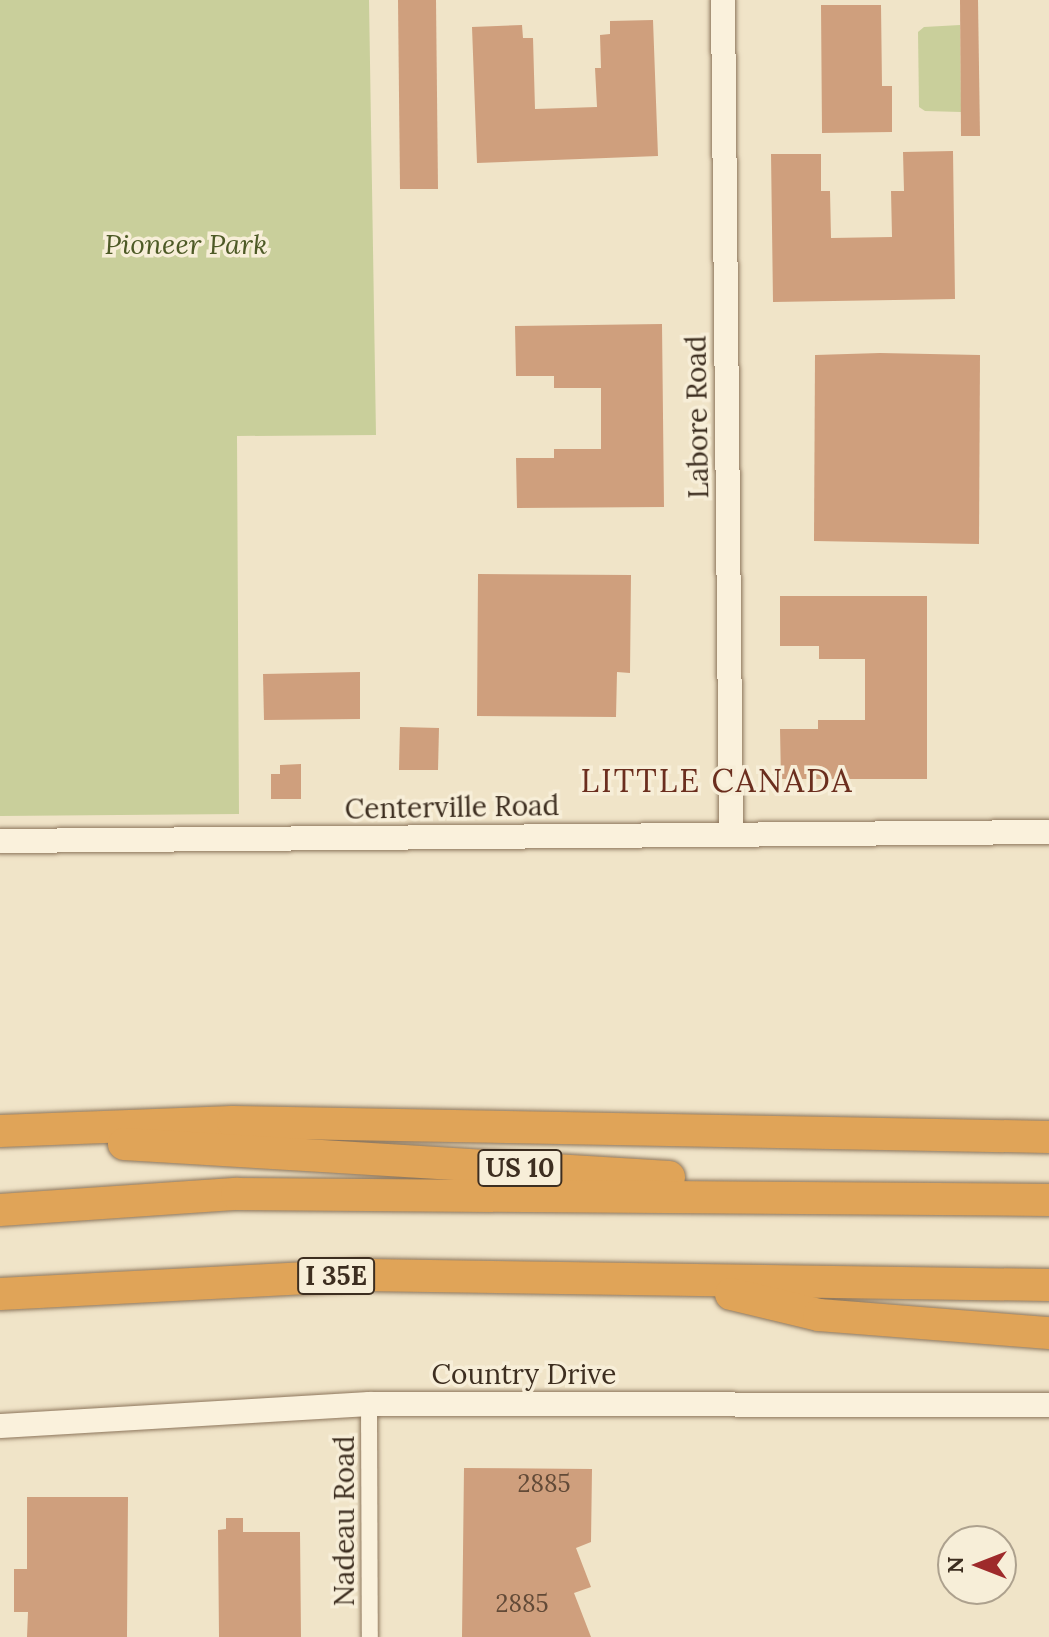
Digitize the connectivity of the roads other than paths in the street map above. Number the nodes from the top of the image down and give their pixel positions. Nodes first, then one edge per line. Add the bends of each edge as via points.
1 (723, 0) edge
2 (1049, 832) edge
3 (731, 834) junction
4 (0, 841) edge
5 (0, 1134) edge
6 (1049, 1137) edge
7 (1044, 1200) edge
8 (0, 1210) edge
9 (673, 1280) junction
10 (1049, 1285) edge
11 (0, 1294) edge
12 (1049, 1333) edge
13 (369, 1404) junction
14 (1049, 1405) edge
15 (0, 1426) edge
16 (370, 1637) edge

1 - 3 street, Labore Road
2 - 3 street, Centerville Road
3 - 4 street, Centerville Road
5 - 6 highway via 248,1122
5 - 7 highway, US 10
7 - 8 highway via 237,1194
9 - 10 highway, I 35E
9 - 11 highway, I 35E via 365,1275
9 - 12 highway via 819,1315
13 - 14 street, Country Drive
13 - 15 street, Country Drive
13 - 16 street, Nadeau Road

